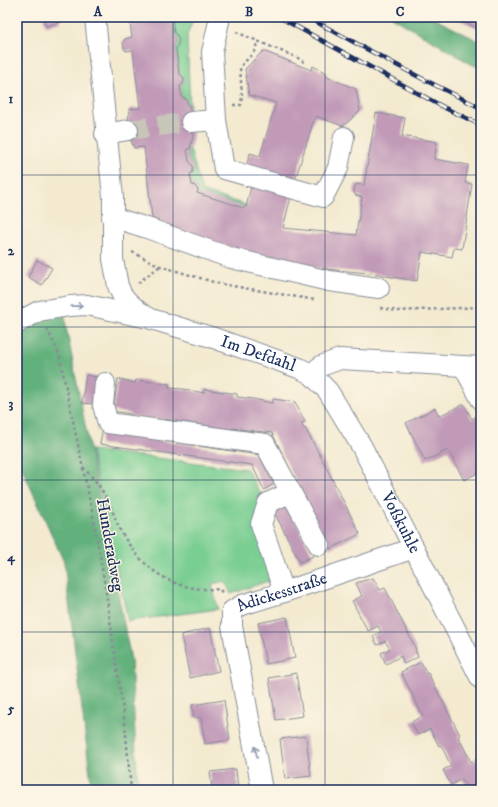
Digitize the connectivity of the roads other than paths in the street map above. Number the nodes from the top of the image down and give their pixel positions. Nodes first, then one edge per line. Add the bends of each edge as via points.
1 (95, 17) edge
2 (219, 21) edge
3 (215, 112) junction
4 (191, 122) tunnel mouth
5 (128, 130) tunnel mouth
6 (106, 134) junction
7 (344, 137) dead end
8 (112, 216) junction
9 (379, 288) dead end
10 (151, 319) junction
11 (17, 323) edge
12 (472, 367) edge
13 (310, 374) junction
14 (105, 383) dead end
15 (481, 399) edge
16 (291, 492) junction
17 (318, 545) dead end
18 (414, 548) junction
19 (284, 592) junction
20 (481, 678) edge
21 (262, 790) edge

1 - 6 street, Im Defdahl
2 - 3 street via 212,52
3 - 4 street
3 - 7 street via 224,169 323,197 338,168
5 - 6 street
6 - 8 street, Im Defdahl via 113,198
8 - 9 street via 231,258 329,281
8 - 10 street, Im Defdahl via 113,259 118,286 128,302
11 -> 10 street via 39,311 87,305
10 - 13 street, Im Defdahl via 241,347
12 - 13 street, Im Defdahl via 340,359 321,366
12 - 15 street
13 - 18 street, Voßkuhle via 328,391 362,447
14 - 16 street via 103,406 108,423 265,444
16 - 17 street
16 - 19 street via 268,503 261,524
18 - 19 street, Adickesstraße
18 - 20 street, Voßkuhle
21 -> 19 street, Adickesstraße via 232,626 232,610

